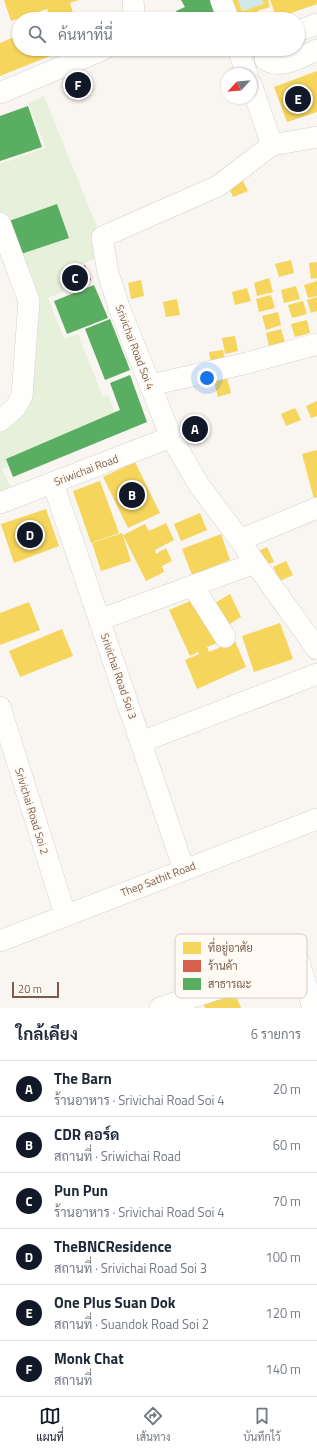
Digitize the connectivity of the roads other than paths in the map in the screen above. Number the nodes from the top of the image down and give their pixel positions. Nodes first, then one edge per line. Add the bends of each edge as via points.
1 (133, 0) edge
2 (221, 0) edge
3 (134, 12) edge
4 (225, 12) edge
5 (317, 24) edge
6 (305, 28) edge
7 (317, 50) edge
8 (305, 55) edge
9 (87, 56) edge
10 (263, 56) edge
11 (267, 56) edge
12 (301, 56) edge
13 (245, 68) edge
14 (0, 93) edge
15 (257, 102) edge
16 (317, 137) edge
17 (272, 145) junction
18 (0, 223) edge
19 (317, 344) edge
20 (150, 385) junction
21 (0, 421) edge
22 (171, 437) junction
23 (53, 483) junction
24 (0, 503) edge
25 (317, 508) edge
26 (240, 540) junction
27 (255, 563) junction
28 (193, 586) junction
29 (100, 620) junction
30 (225, 637) dead end
31 (317, 649) edge
32 (317, 674) edge
33 (0, 707) edge
34 (141, 742) junction
35 (317, 819) edge
36 (184, 870) junction
37 (65, 914) junction
38 (0, 940) edge
39 (307, 990) edge
40 (190, 998) edge
41 (160, 1008) edge
42 (312, 1008) edge

1 - 3 street
2 - 4 street
5 - 6 street
7 - 8 street
9 - 14 street
10 - 13 street
11 - 12 street via 271,64 280,64
15 - 17 street
16 - 17 street, Srivichai Road Soi 4
17 - 20 street, Srivichai Road Soi 4 via 218,186 102,237 108,273 115,295
18 - 21 street via 29,301 22,396 16,408
19 - 20 street
20 - 22 street, Srivichai Road Soi 4
22 - 23 street, Sriwichai Road
22 - 26 street, Srivichai Road Soi 4 via 199,485
23 - 24 street, Sriwichai Road
23 - 29 street, Srivichai Road Soi 3
25 - 26 street
26 - 27 street, Srivichai Road Soi 4
27 - 28 street
27 - 31 street, Srivichai Road Soi 4
28 - 29 street
28 - 30 street
29 - 34 street, Srivichai Road Soi 3
32 - 34 street
33 - 37 street, Srivichai Road Soi 2
34 - 36 street, Srivichai Road Soi 3
35 - 36 street, Thep Sathit Road
36 - 37 street, Thep Sathit Road
37 - 38 street, Thep Sathit Road
39 - 42 street
40 - 41 street

